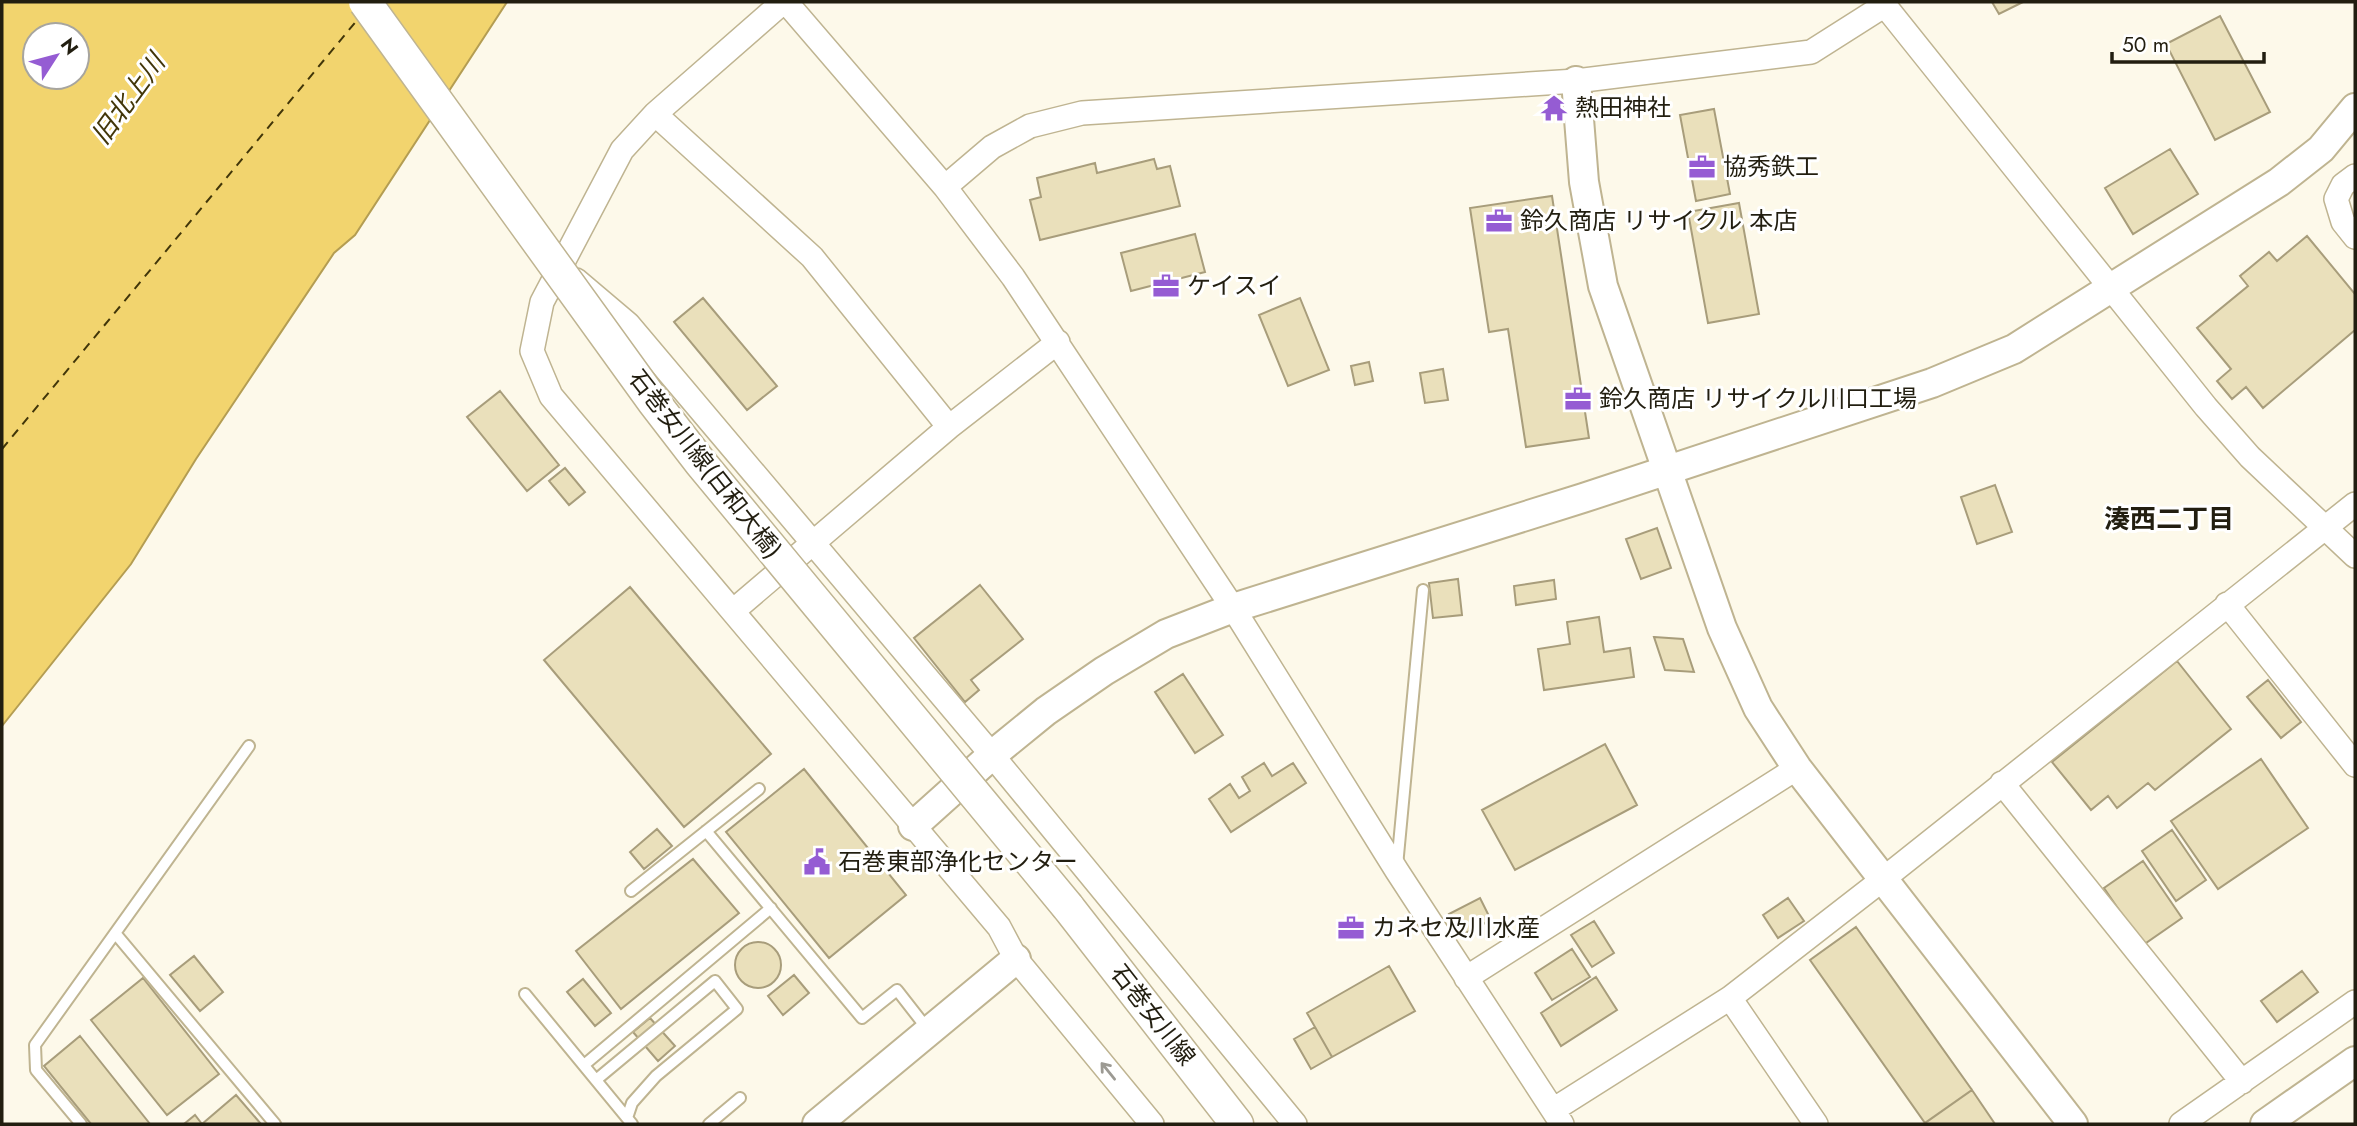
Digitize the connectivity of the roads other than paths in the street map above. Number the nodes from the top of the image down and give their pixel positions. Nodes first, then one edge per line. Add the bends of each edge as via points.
1 (365, 2) edge
2 (785, 2) edge
3 (1884, 3) edge
4 (1576, 81) junction
5 (2355, 108) edge
6 (655, 114) junction
7 (2355, 176) edge
8 (945, 187) junction
9 (2355, 237) edge
10 (561, 266) junction
11 (2110, 289) junction
12 (1058, 342) junction
13 (949, 427) junction
14 (1667, 470) junction
15 (2355, 503) edge
16 (2326, 527) junction
17 (813, 543) junction
18 (2355, 556) edge
19 (1423, 590) dead end
20 (2227, 604) junction
21 (1233, 608) junction
22 (733, 611) junction
23 (250, 746) dead end
24 (992, 755) junction
25 (2355, 765) edge
26 (1797, 768) junction
27 (2002, 783) junction
28 (759, 789) dead end
29 (913, 826) junction
30 (706, 831) junction
31 (1397, 871) junction
32 (1882, 880) junction
33 (631, 891) dead end
34 (1068, 907) joint
35 (771, 908) junction
36 (116, 933) junction
37 (1016, 959) junction
38 (1466, 978) junction
39 (525, 994) dead end
40 (1730, 998) junction
41 (2355, 1002) edge
42 (929, 1031) junction
43 (2355, 1061) edge
44 (583, 1065) junction
45 (596, 1080) junction
46 (2242, 1082) junction
47 (740, 1098) dead end
48 (1557, 1117) edge
49 (630, 1121) edge
50 (81, 1124) edge
51 (275, 1124) edge
52 (709, 1124) edge
53 (817, 1124) edge
54 (1152, 1124) edge
55 (1237, 1124) edge
56 (1295, 1124) edge
57 (1816, 1124) edge
58 (2073, 1124) edge
59 (2182, 1124) edge
60 (2265, 1124) edge

1 - 34 main road, 石巻女川線(日和大橋), bridge via 700,463
2 - 6 street
2 - 8 street
3 - 4 street via 1811,52
3 - 11 street
4 - 8 street via 1082,113 1030,126 992,147
4 - 14 street via 1584,182 1604,286
5 - 11 street via 2321,149 2279,182
6 - 10 street via 622,150
6 - 13 street via 812,257
7 - 9 street via 2343,185 2336,199 2343,222
8 - 12 street
10 - 17 street via 628,324
10 - 22 street via 542,302 531,351 551,396
11 - 14 street via 2014,349 1932,383
11 - 16 street via 2250,457
12 - 13 street
12 - 21 street
13 - 17 street
14 - 21 street
14 - 26 street via 1722,628 1758,708
15 - 16 street
16 - 18 street
16 - 20 street
17 - 22 street
17 - 24 street
19 - 31 lane
20 - 25 street
20 - 27 street
21 - 24 street via 1166,634 1104,671
21 - 31 street
22 - 29 street
23 - 36 lane
24 - 29 street
24 - 56 street
26 - 32 street
26 - 38 street
27 - 32 street
27 - 46 street
28 - 30 lane
29 - 37 street via 999,927
30 - 33 lane
30 - 35 lane
31 - 38 street
32 - 40 street
32 - 58 street
34 - 55 main road, 石巻女川線
35 - 42 lane via 862,1018 897,990
35 - 44 lane
36 - 50 lane via 35,1045 36,1070
36 - 51 lane
37 - 42 street
54 -> 37 street
38 - 48 street
39 - 44 lane
40 - 48 street
40 - 57 street
41 - 46 street
42 - 53 street
43 - 60 street
44 - 45 lane
45 - 49 lane
45 - 49 lane via 715,981 737,1009 656,1076 632,1103
46 - 59 street
47 - 52 lane

